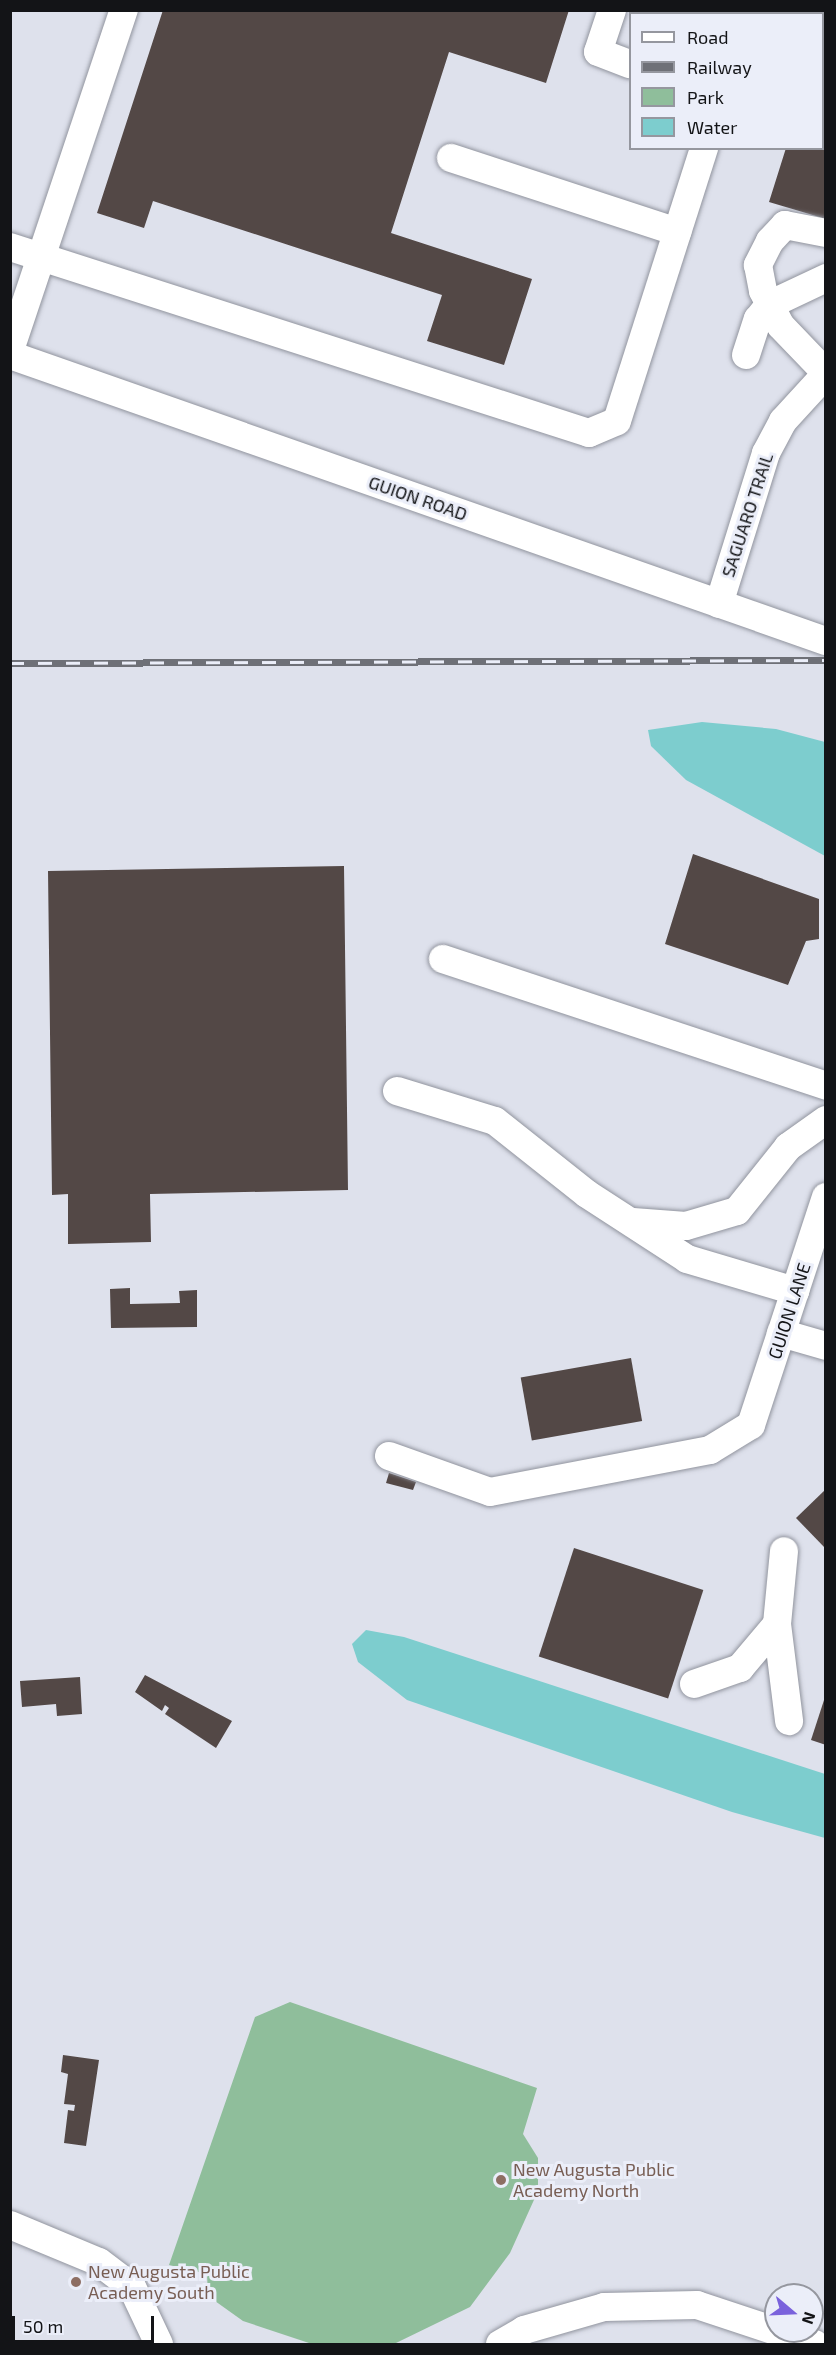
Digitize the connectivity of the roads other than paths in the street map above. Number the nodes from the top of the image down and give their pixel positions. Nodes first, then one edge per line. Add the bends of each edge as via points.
1 (124, 10) edge
2 (612, 10) edge
3 (629, 64) edge
4 (703, 150) edge
5 (451, 158) dead end
6 (677, 232) junction
7 (825, 233) edge
8 (10, 247) edge
9 (42, 257) junction
10 (825, 278) edge
11 (770, 305) junction
12 (10, 350) edge
13 (10, 355) edge
14 (746, 355) dead end
15 (825, 373) edge
16 (718, 604) junction
17 (825, 641) edge
18 (443, 959) dead end
19 (825, 1086) edge
20 (397, 1091) dead end
21 (825, 1120) edge
22 (825, 1197) edge
23 (630, 1222) junction
24 (795, 1291) junction
25 (782, 1333) junction
26 (825, 1346) edge
27 (389, 1456) dead end
28 (784, 1551) dead end
29 (777, 1624) junction
30 (694, 1684) dead end
31 (789, 1721) dead end
32 (10, 2225) edge
33 (159, 2344) edge
34 (500, 2344) edge
35 (815, 2344) edge

1 - 9 street
2 - 3 street via 598,52
4 - 6 street
5 - 6 street
6 - 9 street via 616,421 589,433
7 - 11 street via 785,225 770,241 758,265
8 - 9 street
9 - 12 street
10 - 11 street
11 - 14 street via 758,319
11 - 15 street via 781,326
13 - 16 street, GUION ROAD
15 - 16 street, SAGUARO TRAIL via 783,421 766,453
16 - 17 street, GUION ROAD
18 - 19 street
20 - 23 street via 495,1121 587,1194
21 - 23 street via 788,1147 737,1211 686,1226
22 - 24 street, GUION LANE
23 - 24 street via 687,1259
24 - 25 street, GUION LANE
25 - 26 street
25 - 27 street, GUION LANE via 751,1425 710,1450 490,1491
28 - 29 street
29 - 30 street via 740,1668
29 - 31 street
32 - 33 street via 99,2262 132,2287
34 - 35 street via 524,2330 604,2307 697,2305

